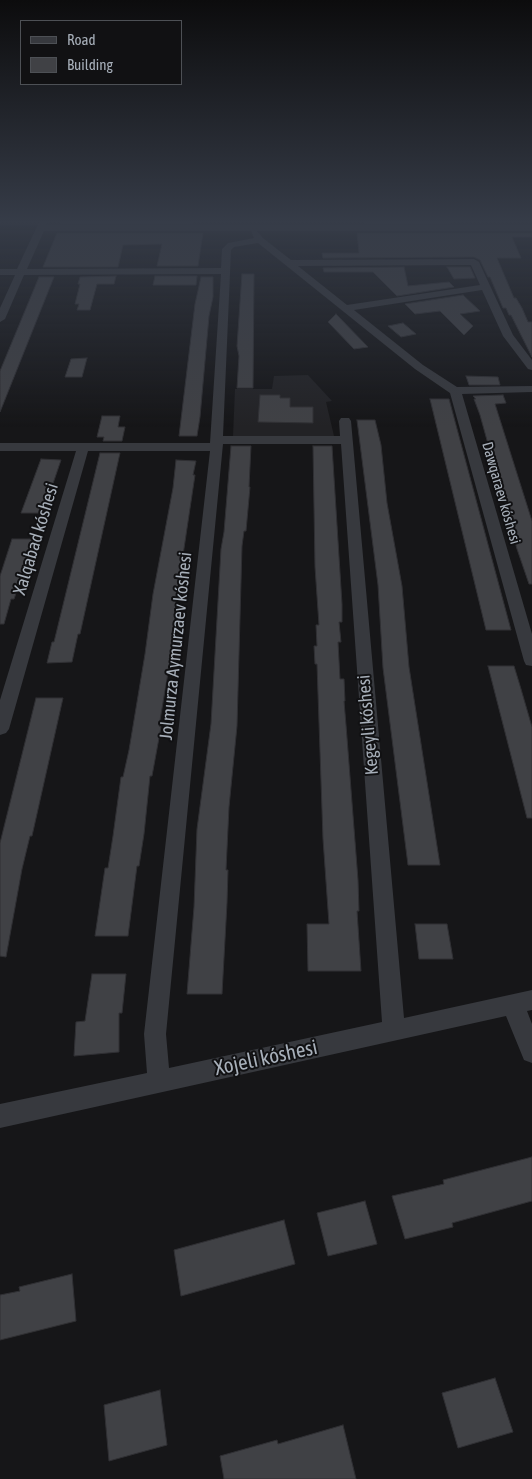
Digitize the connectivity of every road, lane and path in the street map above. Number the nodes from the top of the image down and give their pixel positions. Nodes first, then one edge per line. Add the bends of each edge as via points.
1 (13, 289) edge
2 (226, 289) edge
3 (322, 289) edge
4 (471, 289) edge
5 (485, 289) edge
6 (345, 308) junction
7 (0, 319) edge
8 (532, 367) edge
9 (532, 389) edge
10 (455, 391) junction
11 (345, 421) dead end
12 (346, 440) junction
13 (217, 443) junction
14 (0, 447) edge
15 (83, 447) junction
16 (532, 661) edge
17 (6, 686) edge
18 (0, 729) edge
19 (523, 1002) edge
20 (394, 1030) junction
21 (532, 1052) edge
22 (159, 1081) junction
23 (0, 1116) edge

1 - 7 street
2 - 13 street, Jolmurza Aymurzaev kóshesi
3 - 6 street
4 - 6 street
5 - 8 street via 508,336
6 - 10 street via 419,367
9 - 10 street
10 - 16 street, Dawqaraev kóshesi
11 - 12 street, Kegeyli kóshesi
12 - 13 street
12 - 20 street, Kegeyli kóshesi
13 - 15 street
13 - 22 street, Jolmurza Aymurzaev kóshesi via 155,1034
14 - 15 street
15 - 17 street, Xalqabad kóshesi
17 - 18 street, Xalqabad kóshesi
19 - 20 street, Xojeli kóshesi
19 - 21 street
20 - 22 street, Xojeli kóshesi
22 - 23 street, Xojeli kóshesi

